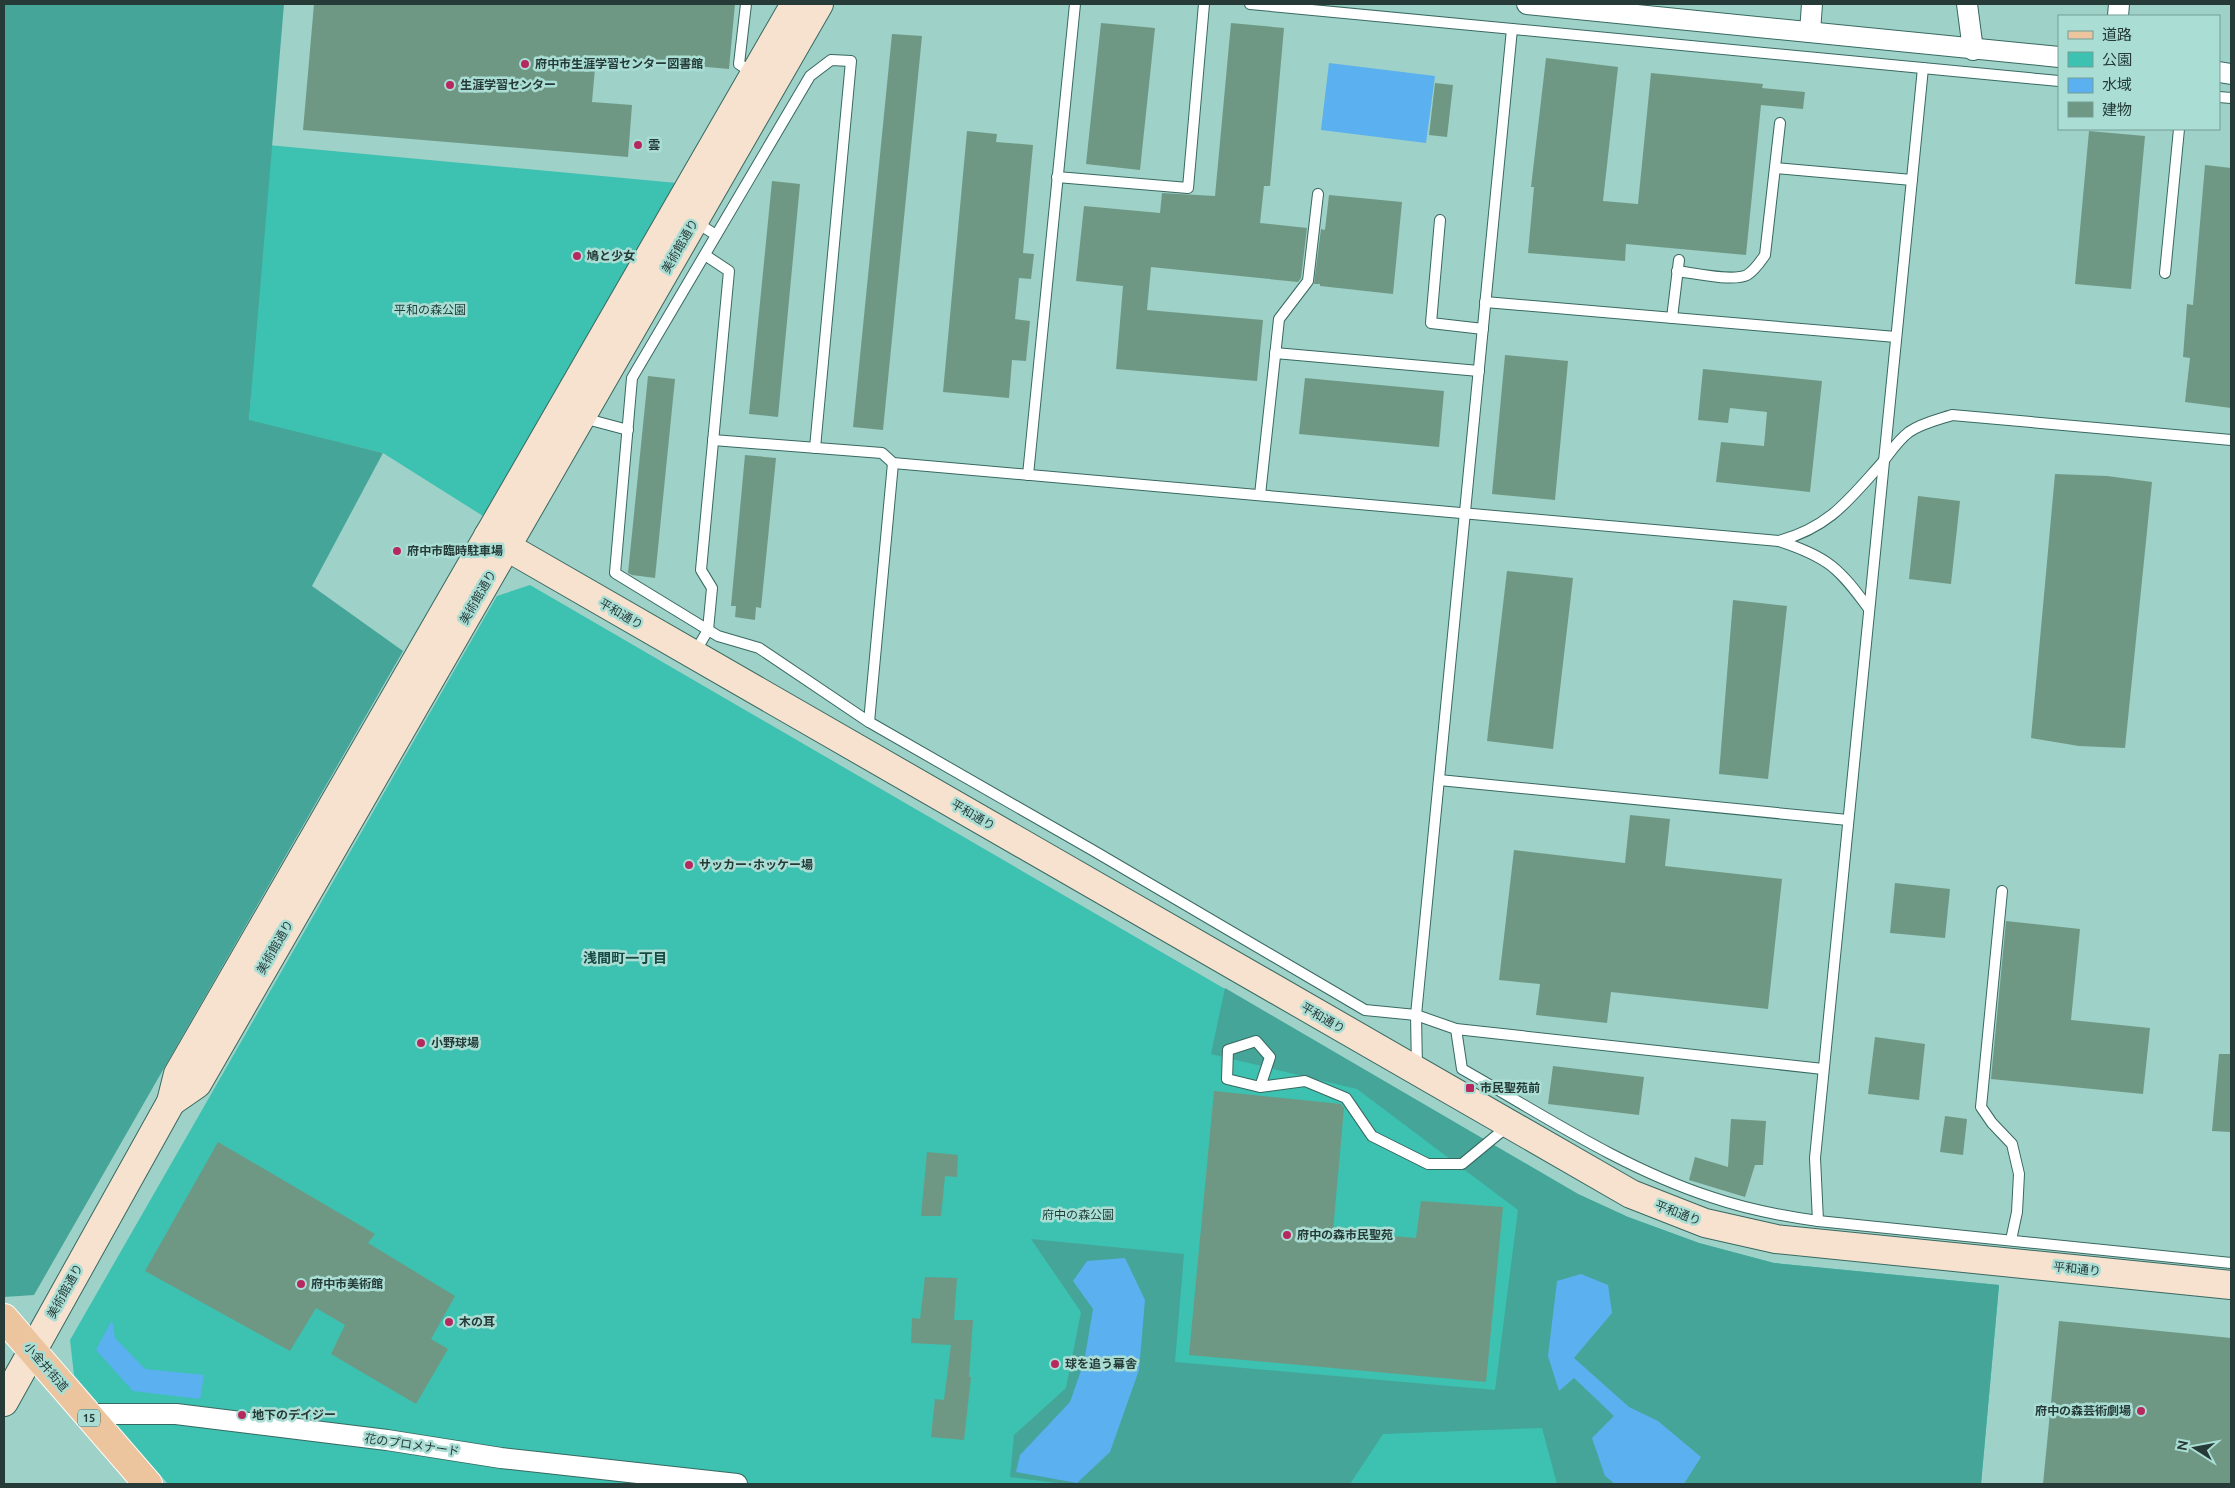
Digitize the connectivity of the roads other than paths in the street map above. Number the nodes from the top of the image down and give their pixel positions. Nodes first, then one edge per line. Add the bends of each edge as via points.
1 (746, 4) edge
2 (1075, 4) edge
3 (1204, 4) edge
4 (1250, 4) edge
5 (1527, 4) edge
6 (1812, 4) edge
7 (1967, 4) edge
8 (808, 5) edge
9 (1512, 29) junction
10 (1810, 32) junction
11 (1973, 50) junction
12 (2058, 57) edge
13 (1923, 68) junction
14 (755, 74) junction
15 (2058, 81) edge
16 (1780, 123) dead end
17 (2179, 130) edge
18 (1776, 168) junction
19 (1057, 177) junction
20 (1912, 180) junction
21 (1318, 194) dead end
22 (685, 216) junction
23 (1440, 220) dead end
24 (716, 235) junction
25 (705, 255) junction
26 (1679, 260) dead end
27 (1677, 271) junction
28 (2165, 273) dead end
29 (639, 296) junction
30 (1485, 302) junction
31 (1672, 318) junction
32 (1483, 329) junction
33 (1896, 338) junction
34 (1275, 353) junction
35 (1479, 371) junction
36 (581, 417) junction
37 (628, 430) junction
38 (713, 440) junction
39 (2231, 440) edge
40 (815, 448) junction
41 (1884, 460) junction
42 (893, 463) junction
43 (1028, 475) junction
44 (1260, 495) junction
45 (1465, 514) junction
46 (1779, 541) junction
47 (497, 542) junction
48 (1869, 609) junction
49 (708, 630) junction
50 (694, 655) junction
51 (869, 722) junction
52 (1439, 780) junction
53 (1848, 820) junction
54 (2002, 891) dead end
55 (1416, 1015) junction
56 (1456, 1029) junction
57 (1823, 1069) junction
58 (1417, 1072) junction
59 (1260, 1087) junction
60 (1509, 1126) junction
61 (1818, 1221) junction
62 (2011, 1240) junction
63 (2231, 1263) edge
64 (2231, 1285) edge
65 (4, 1318) edge
66 (32, 1350) junction
67 (4, 1402) edge
68 (86, 1414) junction
69 (148, 1484) edge
70 (737, 1484) edge

1 - 14 lane via 739,64
2 - 19 lane
3 - 19 lane via 1188,188
4 - 9 lane
5 - 10 street
6 - 10 street
7 - 11 street
8 - 14 street, 美術館通り
8 - 22 street, 美術館通り
9 - 13 lane
9 - 30 lane
10 - 11 street
11 - 12 street
13 - 15 lane
13 - 20 lane
14 - 22 street, 美術館通り
16 - 18 lane
17 - 28 lane
18 - 20 lane
18 - 27 lane via 1765,254 1756,268 1745,276 1728,277
19 - 43 lane
20 - 33 lane
21 - 34 lane via 1308,281 1279,320
22 - 24 lane
22 - 29 street, 美術館通り
23 - 32 lane via 1431,323
24 - 25 lane
24 - 40 lane via 810,76 831,60 851,61
25 - 37 lane via 632,378
25 - 38 lane via 729,271
26 - 27 lane
27 - 31 lane
29 - 36 street, 美術館通り
29 - 47 street, 美術館通り
30 - 31 lane
30 - 32 lane
31 - 33 lane
32 - 35 lane
33 - 41 lane
34 - 35 lane
34 - 44 lane
35 - 45 lane
36 - 37 lane
36 - 47 street, 美術館通り
37 - 49 lane via 615,573
38 - 40 lane
38 - 49 lane via 701,570 712,588
39 - 41 lane via 1952,415 1928,422 1908,433
40 - 42 lane via 882,453
41 - 46 lane via 1853,496 1822,523
41 - 48 lane
42 - 43 lane
42 - 51 lane
43 - 44 lane
44 - 45 lane
45 - 46 lane
45 - 52 lane
46 - 48 lane via 1828,561
47 - 50 street, 平和通り
47 - 66 street, 美術館通り via 197,1084 170,1102
48 - 53 lane
49 - 50 lane
49 - 51 lane via 759,648
50 - 58 street, 平和通り
51 - 55 lane via 1365,1010
52 - 53 lane
52 - 55 lane
53 - 57 lane
54 - 62 lane via 1980,1107 2012,1144 2019,1174 2017,1212
55 - 56 lane
55 - 58 lane
56 - 57 lane
56 - 61 lane via 1462,1069 1605,1151 1709,1197 1781,1216
57 - 61 lane via 1815,1158
58 - 60 street, 平和通り
59 - 59 lane via 1227,1078 1228,1050 1256,1041 1270,1057
59 - 60 lane via 1305,1081 1346,1098 1372,1136 1428,1164 1462,1164
60 - 64 street, 平和通り via 1631,1194 1705,1223 1738,1232 1776,1239
61 - 62 lane
62 - 63 lane
65 - 66 main road, 小金井街道 / 15
66 - 67 street, 美術館通り
66 - 68 main road, 小金井街道 / 15
68 - 69 main road, 小金井街道 / 15
68 - 70 street, 花のプロメナード via 176,1414 387,1440 501,1458

